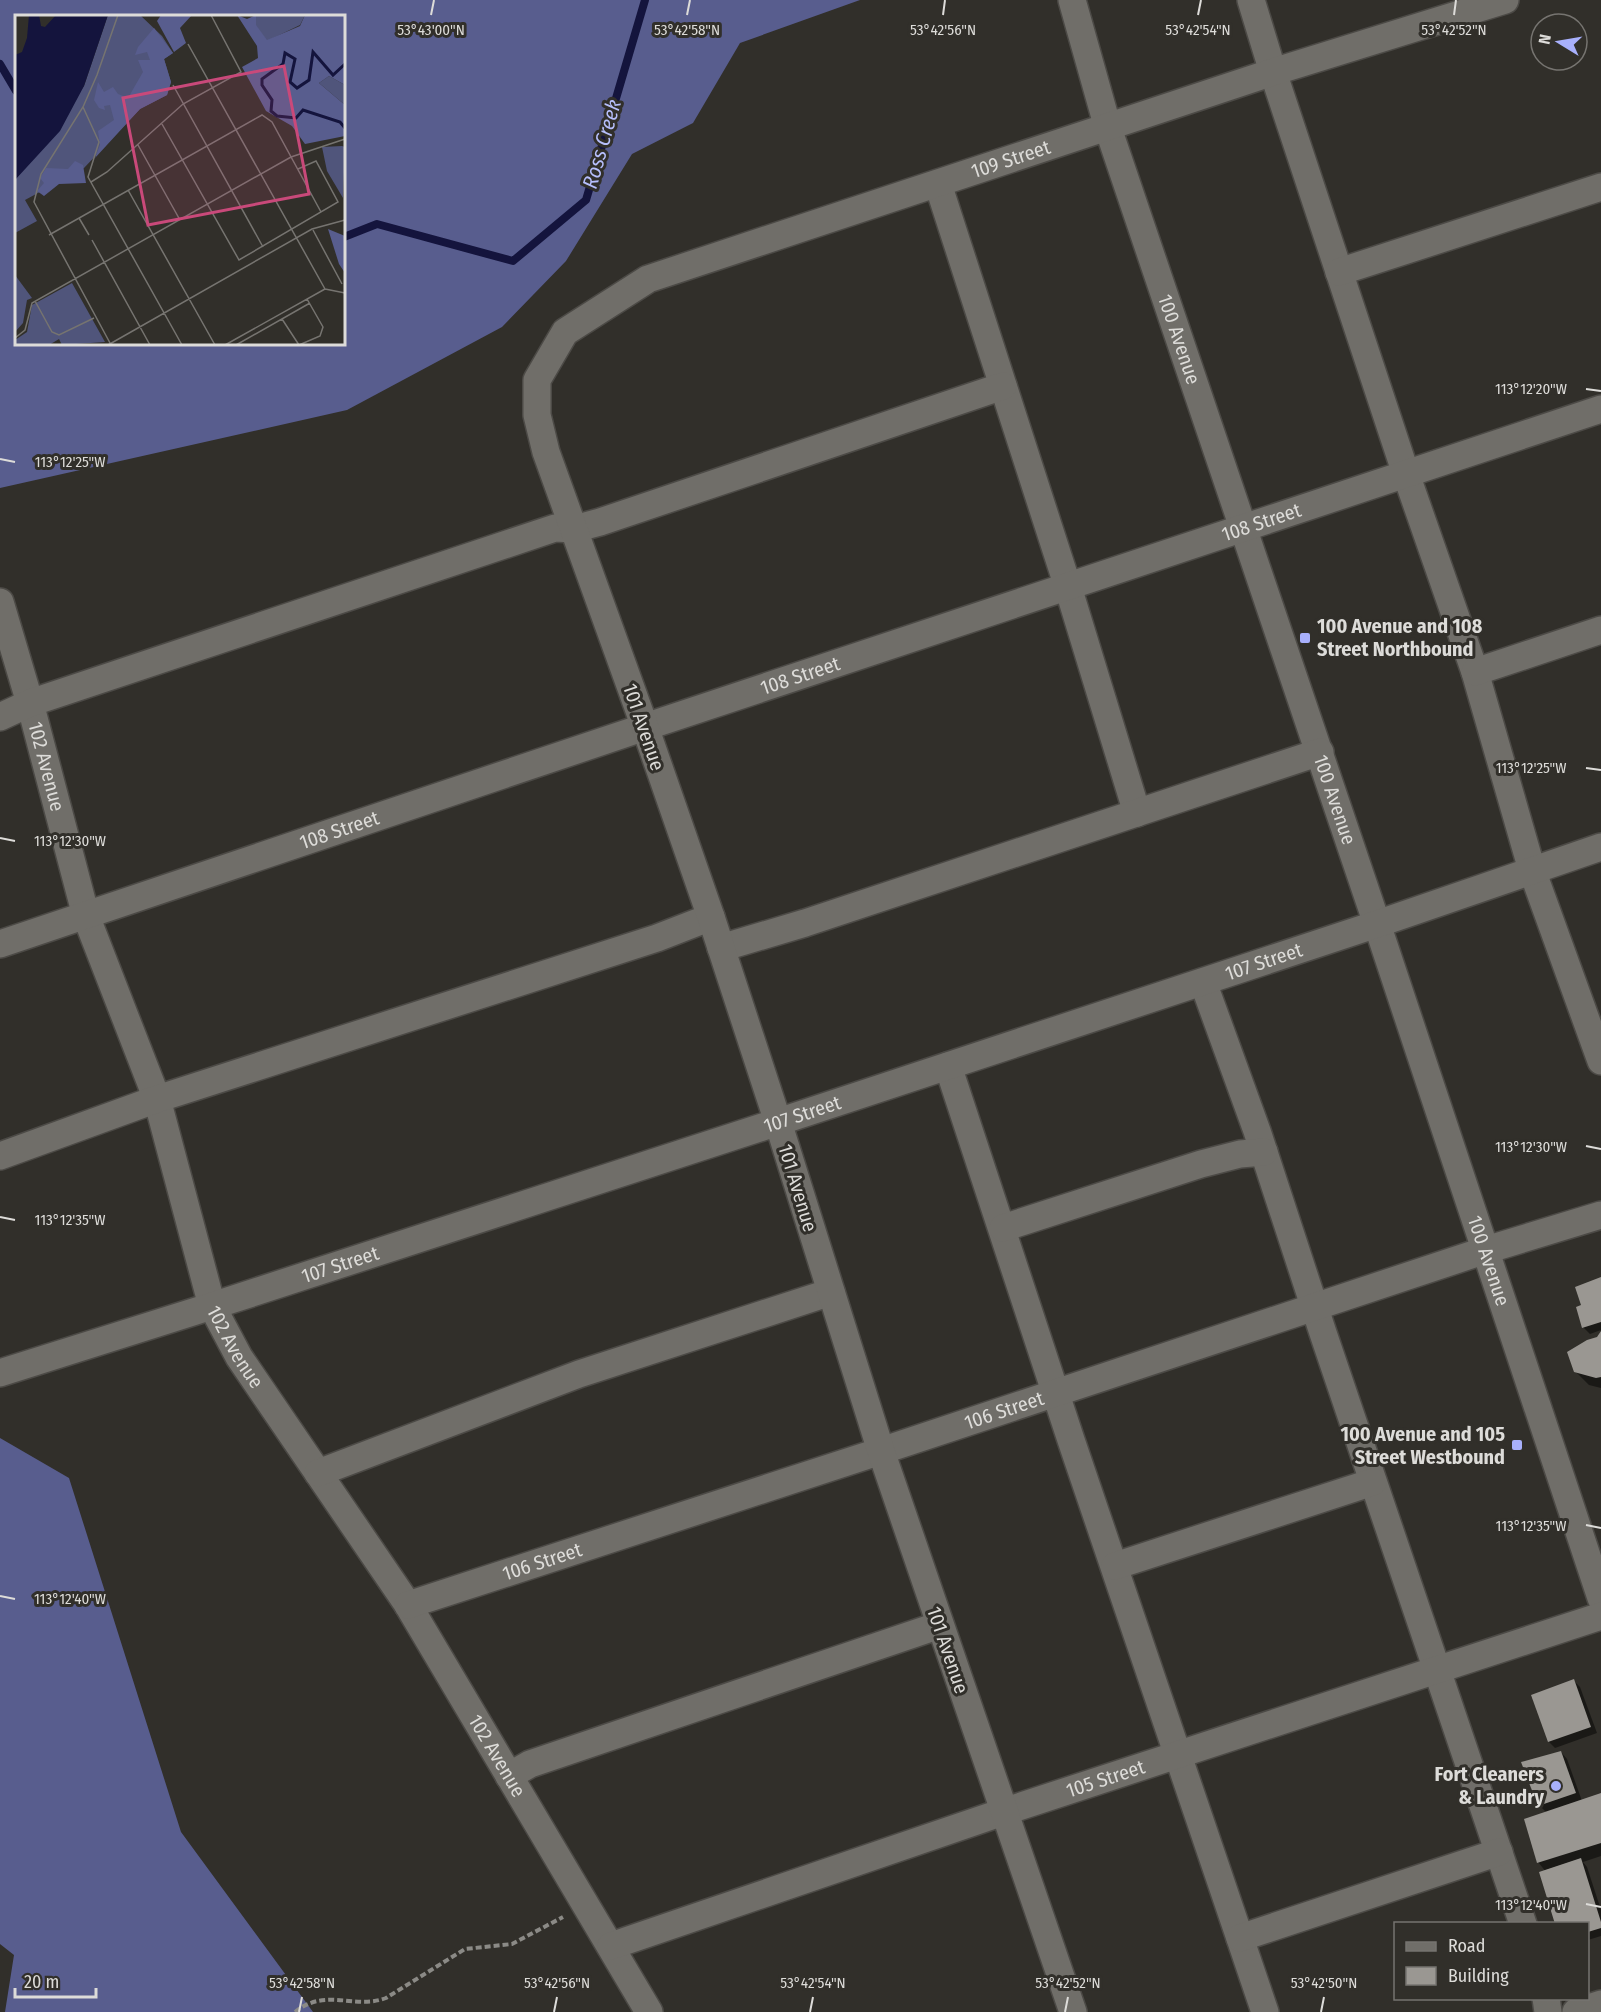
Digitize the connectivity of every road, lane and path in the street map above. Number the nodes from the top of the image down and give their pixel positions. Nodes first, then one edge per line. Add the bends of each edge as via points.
1 (1072, 0) edge
2 (1251, 0) edge
3 (1505, 0) edge
4 (1273, 72) junction
5 (1108, 128) junction
6 (938, 184) junction
7 (1601, 187) edge
8 (1340, 272) junction
9 (546, 364) joint
10 (1003, 386) junction
11 (1601, 409) edge
12 (1406, 474) junction
13 (1245, 528) junction
14 (574, 529) junction
15 (1068, 587) junction
16 (0, 602) edge
17 (1601, 630) edge
18 (1475, 672) junction
19 (30, 703) junction
20 (0, 717) edge
21 (645, 727) junction
22 (1320, 752) junction
23 (1137, 813) junction
24 (1601, 847) edge
25 (1532, 870) junction
26 (86, 916) junction
27 (711, 917) junction
28 (1377, 924) junction
29 (0, 944) edge
30 (720, 948) junction
31 (1203, 982) junction
32 (1598, 1045) edge
33 (948, 1066) junction
34 (158, 1099) junction
35 (778, 1122) junction
36 (1264, 1152) junction
37 (0, 1156) edge
38 (1601, 1215) edge
39 (1003, 1228) junction
40 (1486, 1250) junction
41 (831, 1292) junction
42 (212, 1306) junction
43 (1314, 1307) junction
44 (0, 1373) edge
45 (1056, 1393) junction
46 (881, 1451) junction
47 (318, 1473) junction
48 (1373, 1482) junction
49 (1115, 1566) junction
50 (1601, 1598) edge
51 (408, 1605) junction
52 (1601, 1616) edge
53 (940, 1625) junction
54 (1437, 1670) junction
55 (1179, 1755) junction
56 (509, 1776) junction
57 (1003, 1812) junction
58 (1499, 1852) junction
59 (585, 1905) junction
60 (1523, 1922) edge
61 (1240, 1938) junction
62 (611, 1946) junction
63 (1601, 2004) edge
64 (295, 2012) edge
65 (649, 2012) edge
66 (1073, 2012) edge
67 (1265, 2012) edge
68 (1576, 2012) edge

1 - 5 street, 100 Avenue
2 - 4 street
3 - 4 street, 109 Street
4 - 5 street, 109 Street
4 - 8 street
5 - 6 street, 109 Street
5 - 13 street, 100 Avenue
6 - 9 street, 109 Street via 648,279 565,332
6 - 10 street
7 - 8 street
8 - 12 street
9 - 14 street, 101 Avenue via 537,380 537,415
10 - 14 street
10 - 15 street
11 - 12 street, 108 Street
12 - 13 street, 108 Street
12 - 18 street
13 - 15 street, 108 Street
13 - 22 street, 100 Avenue
14 - 19 street via 555,528
14 - 21 street, 101 Avenue
15 - 21 street, 108 Street
15 - 23 street
16 - 19 street, 102 Avenue
17 - 18 street
18 - 25 street
19 - 20 street
19 - 26 street, 102 Avenue
21 - 26 street, 108 Street
21 - 27 street, 101 Avenue
22 - 23 street
22 - 28 street, 100 Avenue
23 - 30 street
24 - 25 street, 107 Street
25 - 28 street, 107 Street
25 - 32 street
26 - 29 street, 108 Street
26 - 34 street, 102 Avenue
27 - 30 street, 101 Avenue
27 - 34 street via 657,938
28 - 31 street, 107 Street
28 - 40 street, 100 Avenue
30 - 35 street, 101 Avenue
31 - 33 street, 107 Street
31 - 36 street
33 - 35 street, 107 Street
33 - 39 street
34 - 37 street
34 - 42 street, 102 Avenue
35 - 41 street, 101 Avenue
35 - 42 street, 107 Street
36 - 39 street via 1201,1164
36 - 43 street
38 - 40 street, 106 Street
39 - 45 street
40 - 43 street, 106 Street
40 - 50 street, 100 Avenue
41 - 46 street, 101 Avenue
41 - 47 street via 579,1374
42 - 44 street, 107 Street
42 - 47 street, 102 Avenue via 239,1357
43 - 45 street, 106 Street
43 - 48 street
45 - 46 street, 106 Street
45 - 49 street
46 - 51 street, 106 Street
46 - 53 street, 101 Avenue
47 - 51 street, 102 Avenue
48 - 49 street
48 - 54 street
49 - 55 street
51 - 56 street, 102 Avenue
52 - 54 street, 105 Street
53 - 56 street via 530,1764
53 - 57 street, 101 Avenue
54 - 55 street, 105 Street
54 - 58 street
55 - 57 street, 105 Street
55 - 61 street
56 - 59 street, 102 Avenue
57 - 62 street, 105 Street
57 - 66 street, 101 Avenue
58 - 60 street
58 - 61 street
59 - 62 street, 102 Avenue
59 - 64 path via 512,1944 465,1949 386,1998 375,2002 320,2000
61 - 67 street
62 - 65 street, 102 Avenue
63 - 68 street

